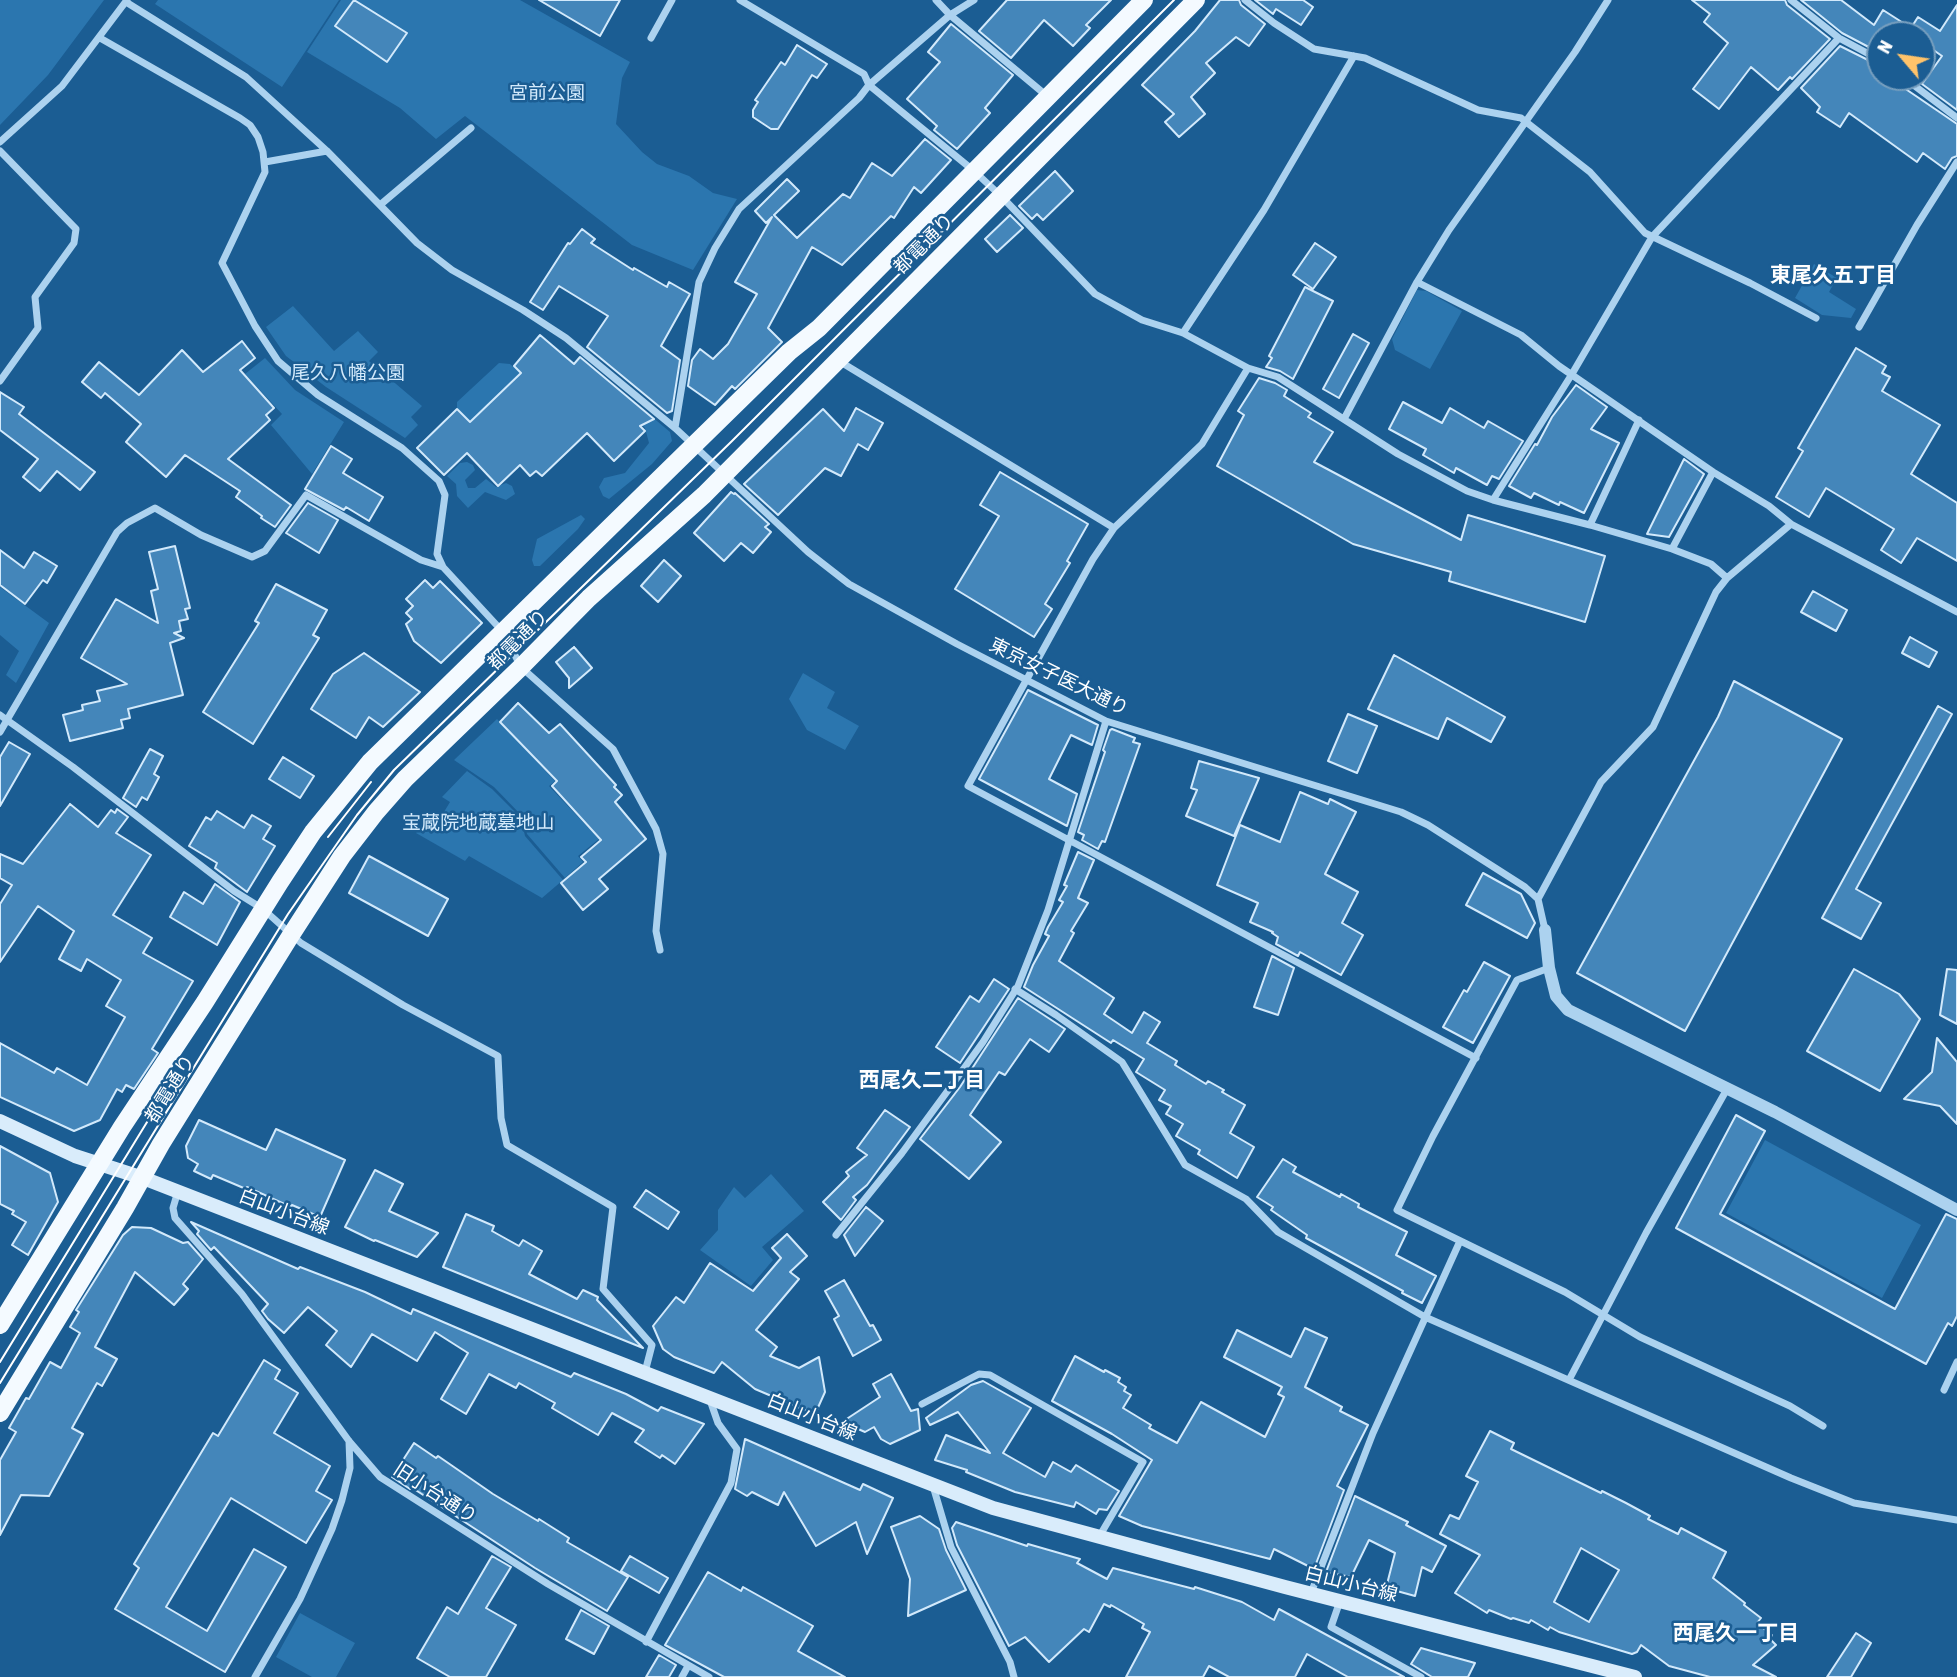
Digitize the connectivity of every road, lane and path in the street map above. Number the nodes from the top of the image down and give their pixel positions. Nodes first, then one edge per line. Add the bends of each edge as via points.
1 (672, 0) edge
2 (740, 0) edge
3 (936, 0) edge
4 (974, 0) edge
5 (1144, 0) edge
6 (1196, 0) edge
7 (1244, 0) edge
8 (1608, 0) edge
9 (1791, 0) edge
10 (126, 1) edge
11 (950, 15) junction
12 (100, 38) junction
13 (651, 38) dead end
14 (1839, 38) junction
15 (1866, 52) edge
16 (1354, 56) junction
17 (869, 85) junction
18 (1921, 91) edge
19 (1048, 97) junction
20 (1957, 118) edge
21 (1526, 121) junction
22 (471, 128) dead end
23 (0, 142) edge
24 (0, 151) edge
25 (327, 151) junction
26 (265, 162) junction
27 (1957, 162) edge
28 (974, 171) junction
29 (1002, 197) junction
30 (380, 205) junction
31 (1652, 237) junction
32 (1417, 282) junction
33 (1816, 318) dead end
34 (1858, 327) dead end
35 (1183, 333) junction
36 (839, 361) junction
37 (1248, 368) junction
38 (1572, 374) junction
39 (0, 381) edge
40 (1344, 419) junction
41 (1639, 420) junction
42 (675, 428) junction
43 (693, 446) junction
44 (1713, 472) junction
45 (725, 473) junction
46 (1493, 500) junction
47 (1791, 524) junction
48 (1590, 525) junction
49 (1114, 528) junction
50 (1672, 550) junction
51 (443, 567) junction
52 (1727, 578) junction
53 (1957, 612) edge
54 (503, 632) junction
55 (521, 667) junction
56 (1026, 680) junction
57 (4, 717) edge
58 (1107, 721) junction
59 (0, 732) edge
60 (1071, 842) junction
61 (1538, 899) junction
62 (263, 909) junction
63 (1545, 930) joint
64 (291, 935) junction
65 (660, 950) dead end
66 (1549, 968) junction
67 (1016, 989) junction
68 (1476, 1058) junction
69 (1727, 1089) junction
70 (0, 1121) edge
71 (100, 1164) junction
72 (143, 1178) junction
73 (178, 1191) junction
74 (1957, 1210) edge
75 (836, 1236) dead end
76 (1460, 1241) junction
77 (1604, 1315) junction
78 (1425, 1317) junction
79 (0, 1325) edge
80 (1957, 1362) edge
81 (645, 1372) junction
82 (1569, 1380) junction
83 (1944, 1390) dead end
84 (709, 1397) junction
85 (922, 1404) dead end
86 (0, 1413) edge
87 (1823, 1426) dead end
88 (349, 1441) junction
89 (933, 1486) junction
90 (1957, 1520) edge
91 (1099, 1537) junction
92 (1311, 1594) junction
93 (1340, 1601) junction
94 (646, 1642) junction
95 (688, 1666) junction
96 (255, 1677) edge
97 (682, 1677) edge
98 (709, 1677) edge
99 (1014, 1677) edge
100 (1421, 1677) edge
101 (1634, 1677) edge

1 - 13 street
2 - 17 street via 864,74
3 - 11 street
4 - 11 street
5 - 19 main road, 都電通り
6 - 29 main road, 都電通り
7 - 16 street via 1314,49
8 - 21 street
9 - 14 street
10 - 12 street
10 - 25 street, 東京女子医大通り via 246,76
11 - 17 street
11 - 19 street
12 - 23 street via 62,86
12 - 26 street via 240,118 258,137
14 - 15 street
14 - 31 street
16 - 21 street via 1478,110
16 - 35 street via 1264,210
17 - 28 street
17 - 42 street via 739,209 715,248 699,282
18 - 20 street
19 - 28 main road, 都電通り
21 - 31 street via 1590,172
21 - 32 street
22 - 30 street
24 - 39 street via 76,229 74,243 35,297 38,328
25 - 26 street
25 - 30 street, 東京女子医大通り
26 - 51 street via 265,172 222,263 278,361 318,395 402,448 439,481 445,495 437,554
27 - 34 street
28 - 29 street
28 - 43 main road, 都電通り via 819,328
29 - 35 street via 1094,294 1142,320
29 - 36 main road, 都電通り
30 - 42 street, 東京女子医大通り via 452,270 566,338
31 - 33 street
31 - 38 street
32 - 38 street via 1521,335
32 - 40 street
35 - 37 street
36 - 45 main road, 都電通り
36 - 49 street
37 - 40 street via 1278,377
37 - 49 street via 1202,444
38 - 41 street
38 - 46 street
40 - 46 street via 1398,454
41 - 44 street
41 - 48 street
42 - 43 street, 東京女子医大通り
43 - 45 street, 東京女子医大通り
43 - 54 main road, 都電通り
44 - 47 street
44 - 50 street
45 - 55 main road, 都電通り
45 - 56 street, 東京女子医大通り via 838,577
46 - 48 street
47 - 52 street
47 - 53 street
48 - 50 street
49 - 56 street
50 - 52 street via 1711,564
51 - 54 street
51 - 57 street via 306,495 265,551 252,557 155,508 117,532
52 - 61 street via 1716,592 1653,727 1601,782
54 - 55 street
54 - 62 main road, 都電通り via 356,778 313,832
55 - 64 main road, 都電通り via 376,812
55 - 65 street via 613,749 656,830 663,854 656,931
56 - 58 street, 東京女子医大通り
56 - 60 street via 968,786
57 - 59 street
57 - 62 street
58 - 60 street
58 - 61 street, 東京女子医大通り via 1401,812
60 - 67 street
60 - 68 street
61 - 63 street
62 - 64 street
62 - 71 main road, 都電通り
63 - 66 street
64 - 72 main road, 都電通り
64 - 81 street via 403,1005 498,1056 507,1145 612,1207 603,1289 652,1345
66 - 68 street via 1517,980
66 - 69 street via 1556,996 1568,1010
67 - 75 street via 902,1153
67 - 78 street via 1122,1062 1185,1165 1246,1199 1278,1232
68 - 76 street via 1397,1210
69 - 74 street
69 - 77 street
70 - 71 main road, 白山小台線
71 - 72 main road, 白山小台線
71 - 79 main road, 都電通り
72 - 73 main road, 白山小台線
72 - 86 main road, 都電通り
73 - 81 main road, 白山小台線
73 - 88 street, 旧小台通り via 175,1219 242,1294
76 - 77 street
76 - 78 street
77 - 82 street
77 - 87 street
78 - 82 street
78 - 92 street via 1373,1433
80 - 83 street
81 - 84 main road, 白山小台線
82 - 90 street via 1854,1503
84 - 89 main road, 白山小台線
84 - 94 street via 718,1423 737,1449 731,1483
85 - 91 street via 979,1374 990,1375 1143,1462
88 - 94 street, 旧小台通り via 384,1479
88 - 96 street via 349,1468 332,1529 300,1599
89 - 91 main road, 白山小台線
89 - 99 street via 951,1547
91 - 92 main road, 白山小台線
92 - 93 main road, 白山小台線
93 - 100 street via 1331,1627
93 - 101 main road, 白山小台線
94 - 95 street, 旧小台通り
95 - 97 street
95 - 98 street, 旧小台通り

